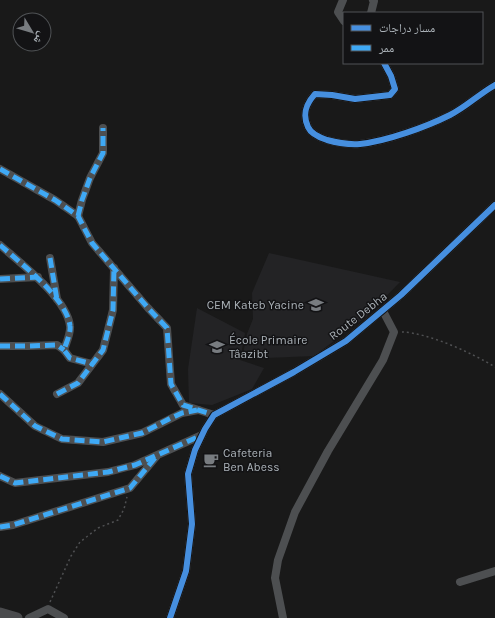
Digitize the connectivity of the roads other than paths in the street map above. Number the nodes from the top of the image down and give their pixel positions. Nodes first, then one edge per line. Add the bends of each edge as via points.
1 (343, 0) edge
2 (373, 0) edge
3 (371, 12) edge
4 (343, 20) edge
5 (385, 64) edge
6 (495, 85) edge
7 (102, 128) dead end
8 (0, 169) edge
9 (495, 205) edge
10 (78, 216) junction
11 (0, 245) edge
12 (50, 258) dead end
13 (114, 268) junction
14 (38, 277) junction
15 (0, 279) edge
16 (58, 300) junction
17 (383, 311) junction
18 (0, 346) edge
19 (64, 350) junction
20 (92, 364) junction
21 (0, 394) edge
22 (57, 394) dead end
23 (198, 410) junction
24 (214, 415) junction
25 (202, 435) junction
26 (157, 455) junction
27 (0, 476) edge
28 (0, 527) edge
29 (495, 571) edge
30 (460, 582) dead end
31 (0, 613) edge
32 (17, 618) edge
33 (29, 618) edge
34 (64, 618) edge
35 (170, 618) edge
36 (283, 618) edge

1 - 4 street via 338,12
2 - 3 street
5 - 6 street via 395,89 390,95 355,99 315,94 308,102 304,115 308,129 319,137 338,144 360,144 386,139 449,115
7 - 10 street via 103,153 90,178
8 - 10 street
9 - 17 street, Route Debha via 402,296
10 - 13 street via 92,243
11 - 14 street
12 - 16 street
13 - 20 street via 113,310 103,350
13 - 23 street via 167,328 171,384 183,405
14 - 15 street
14 - 16 street
16 - 19 street via 65,308 70,326
17 - 24 street, Route Debha via 346,341
17 - 36 street via 394,332 383,360 328,451 295,512 278,560 275,578
18 - 19 street via 57,345
19 - 20 street via 70,358
20 - 22 street via 78,384
21 - 23 street via 35,426 62,439 103,442 142,433 176,416
23 - 24 street
24 - 25 street
25 - 26 street
25 - 35 street via 188,474 192,524 186,571
26 - 27 street via 135,465 108,472 15,483
26 - 28 street via 130,488
29 - 30 street
31 - 32 main road
33 - 34 street via 48,609

